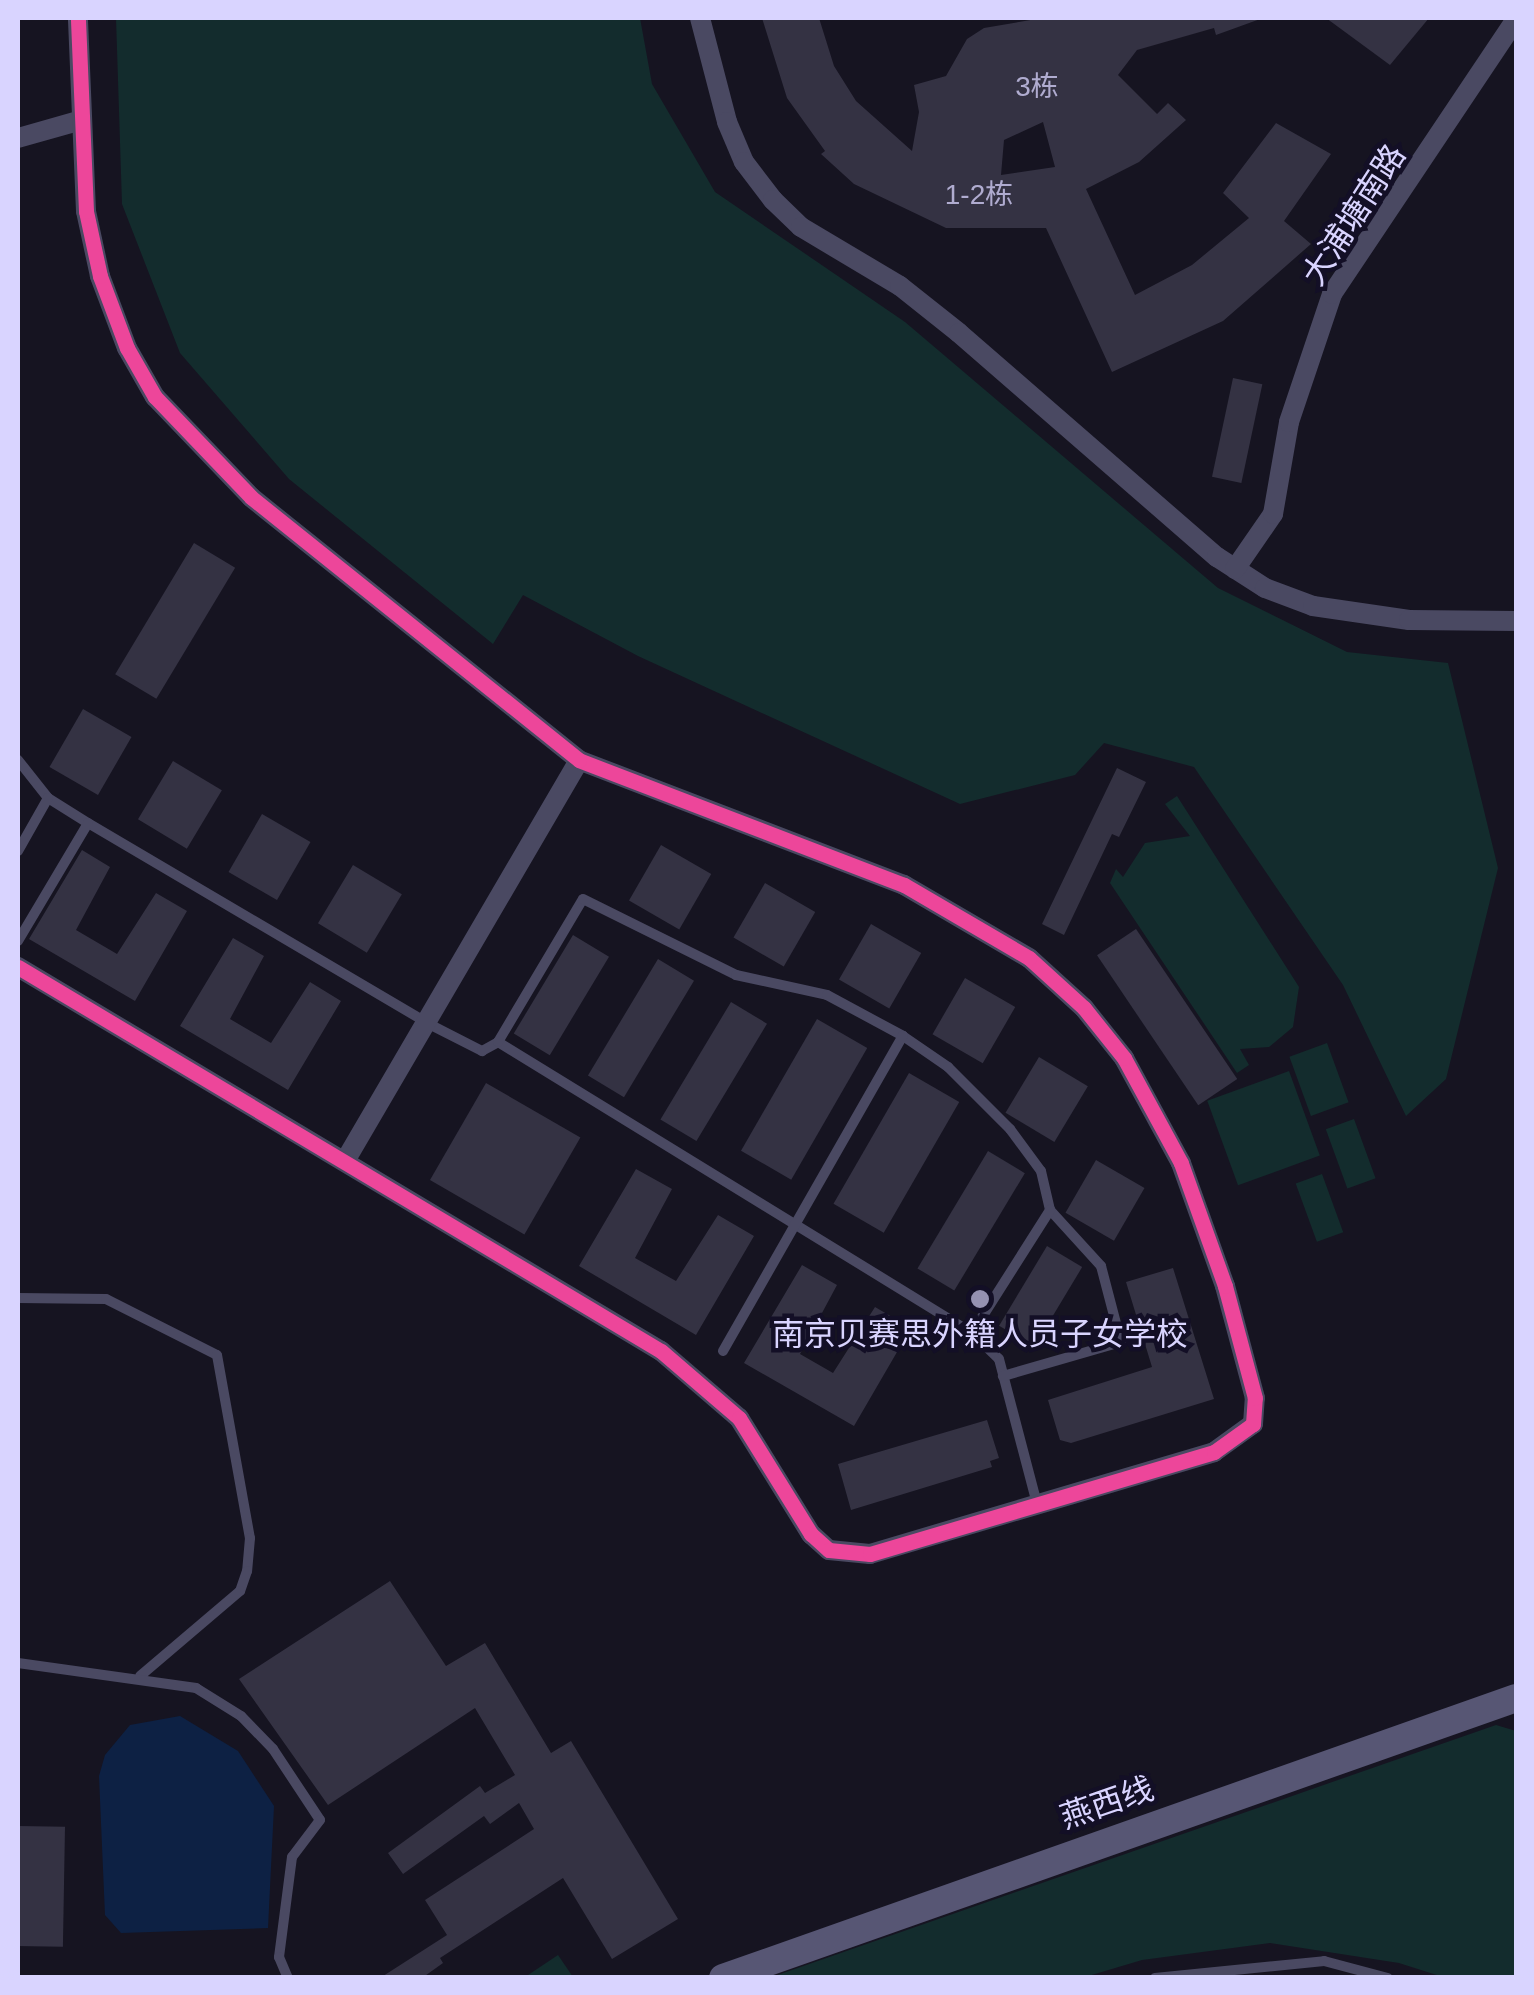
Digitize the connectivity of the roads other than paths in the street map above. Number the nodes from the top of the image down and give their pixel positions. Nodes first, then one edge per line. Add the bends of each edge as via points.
1 (78, 18) edge
2 (700, 18) edge
3 (1516, 19) edge
4 (78, 121) junction
5 (18, 138) edge
6 (1235, 569) junction
7 (1516, 621) edge
8 (18, 760) edge
9 (579, 760) junction
10 (48, 798) junction
11 (88, 823) junction
12 (18, 850) edge
13 (18, 941) edge
14 (18, 967) edge
15 (427, 1024) junction
16 (903, 1036) junction
17 (498, 1042) junction
18 (345, 1161) junction
19 (1050, 1210) junction
20 (796, 1224) junction
21 (18, 1298) edge
22 (972, 1333) junction
23 (723, 1352) dead end
24 (1003, 1376) junction
25 (1036, 1504) junction
26 (18, 1663) edge
27 (140, 1676) junction
28 (1516, 1698) edge
29 (288, 1978) edge
30 (723, 1978) edge
31 (1156, 1978) edge
32 (1388, 1978) edge

1 - 4 street
2 - 6 street via 727,122 744,162 773,200 801,227 900,286 959,333
3 - 6 street, 大浦塘南路 via 1332,294 1289,422 1274,514 1255,550
4 - 5 street
4 - 9 street via 100,276 127,348 156,397 251,498
6 - 7 street via 1313,606 1408,620
8 - 10 lane
9 - 15 street
9 - 25 street via 904,885 972,920 1029,958 1084,1008 1159,1116 1206,1226 1256,1398 1254,1424 1214,1452
10 - 11 lane
10 - 12 lane
11 - 13 lane
11 - 15 lane
14 - 18 street
15 - 17 lane via 482,1051
15 - 18 street
16 - 17 lane via 827,995 736,975 584,899
16 - 19 lane via 948,1067 1010,1129 1042,1171
16 - 20 lane
17 - 20 lane
18 - 25 street via 700,1378 760,1446 811,1534 829,1550 870,1554
19 - 22 lane
19 - 24 lane via 1101,1266 1121,1342
20 - 22 lane
20 - 23 lane
21 - 27 lane via 106,1299 217,1355 250,1538 248,1570 240,1592
22 - 24 lane via 999,1359
24 - 25 lane
26 - 27 lane
27 - 29 lane via 203,1690 240,1716 272,1749 320,1820 292,1858 280,1957
28 - 30 main road, 燕西线
31 - 32 lane via 1324,1962

